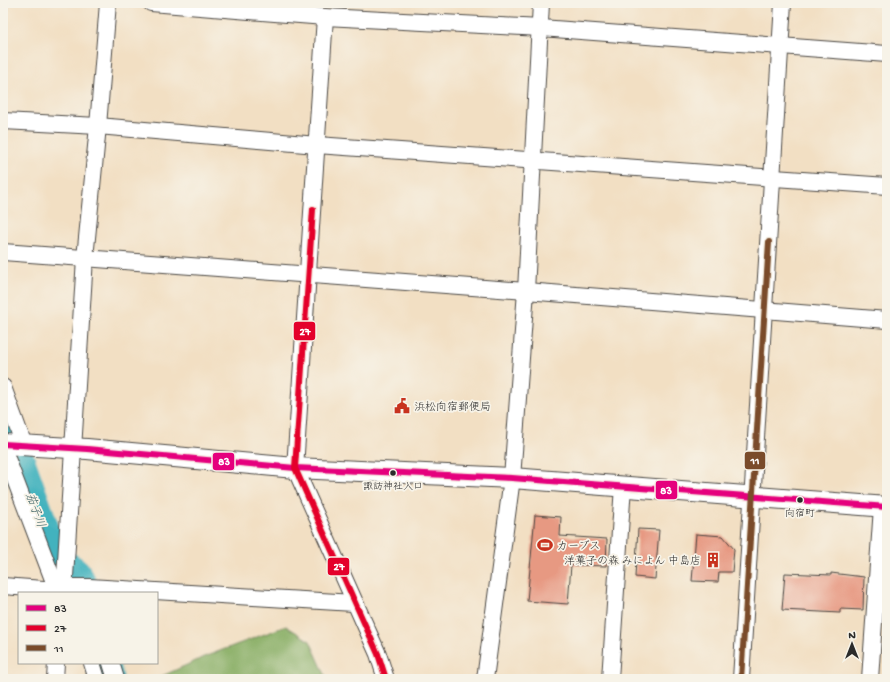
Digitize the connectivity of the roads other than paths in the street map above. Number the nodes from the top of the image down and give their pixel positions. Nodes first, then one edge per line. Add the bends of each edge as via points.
1 (108, 3) edge
2 (151, 3) edge
3 (542, 3) edge
4 (783, 3) edge
5 (325, 17) junction
6 (541, 28) junction
7 (780, 47) junction
8 (887, 54) edge
9 (3, 121) edge
10 (98, 126) junction
11 (317, 145) junction
12 (533, 160) junction
13 (772, 178) junction
14 (887, 186) edge
15 (3, 252) edge
16 (85, 258) junction
17 (308, 276) junction
18 (526, 291) junction
19 (765, 310) junction
20 (887, 320) edge
21 (3, 387) edge
22 (11, 445) edge
23 (74, 448) junction
24 (295, 468) junction
25 (512, 478) junction
26 (623, 486) junction
27 (753, 496) junction
28 (884, 507) edge
29 (3, 586) edge
30 (71, 586) edge
31 (354, 603) junction
32 (56, 664) edge
33 (92, 664) edge
34 (111, 664) edge
35 (55, 679) edge
36 (97, 679) edge
37 (116, 679) edge
38 (386, 679) edge
39 (485, 679) edge
40 (610, 679) edge
41 (741, 679) edge
42 (870, 679) edge

1 - 10 street
2 - 5 street
3 - 6 street
4 - 7 street
5 - 6 street
5 - 11 street
6 - 7 street
6 - 12 street
7 - 8 street
7 - 13 street
9 - 10 street
10 - 11 street
10 - 16 street
11 - 12 street
11 - 17 street
12 - 13 street
12 - 18 street
13 - 14 street
13 - 19 street
15 - 16 street
16 - 17 street
16 - 23 street
17 - 18 street
17 - 24 street
18 - 19 street
18 - 25 street
19 - 20 street
19 - 27 street
21 - 22 street
22 - 23 street
22 - 30 street
23 - 24 street
23 - 30 street
24 - 25 street
24 - 31 street
25 - 26 street
25 - 39 street
26 - 27 street
26 - 40 street
27 - 28 street
27 - 41 street
28 - 42 street
29 - 30 street
30 - 31 street
31 - 38 street via 378,654
32 - 35 street
33 - 36 street
34 - 37 street

